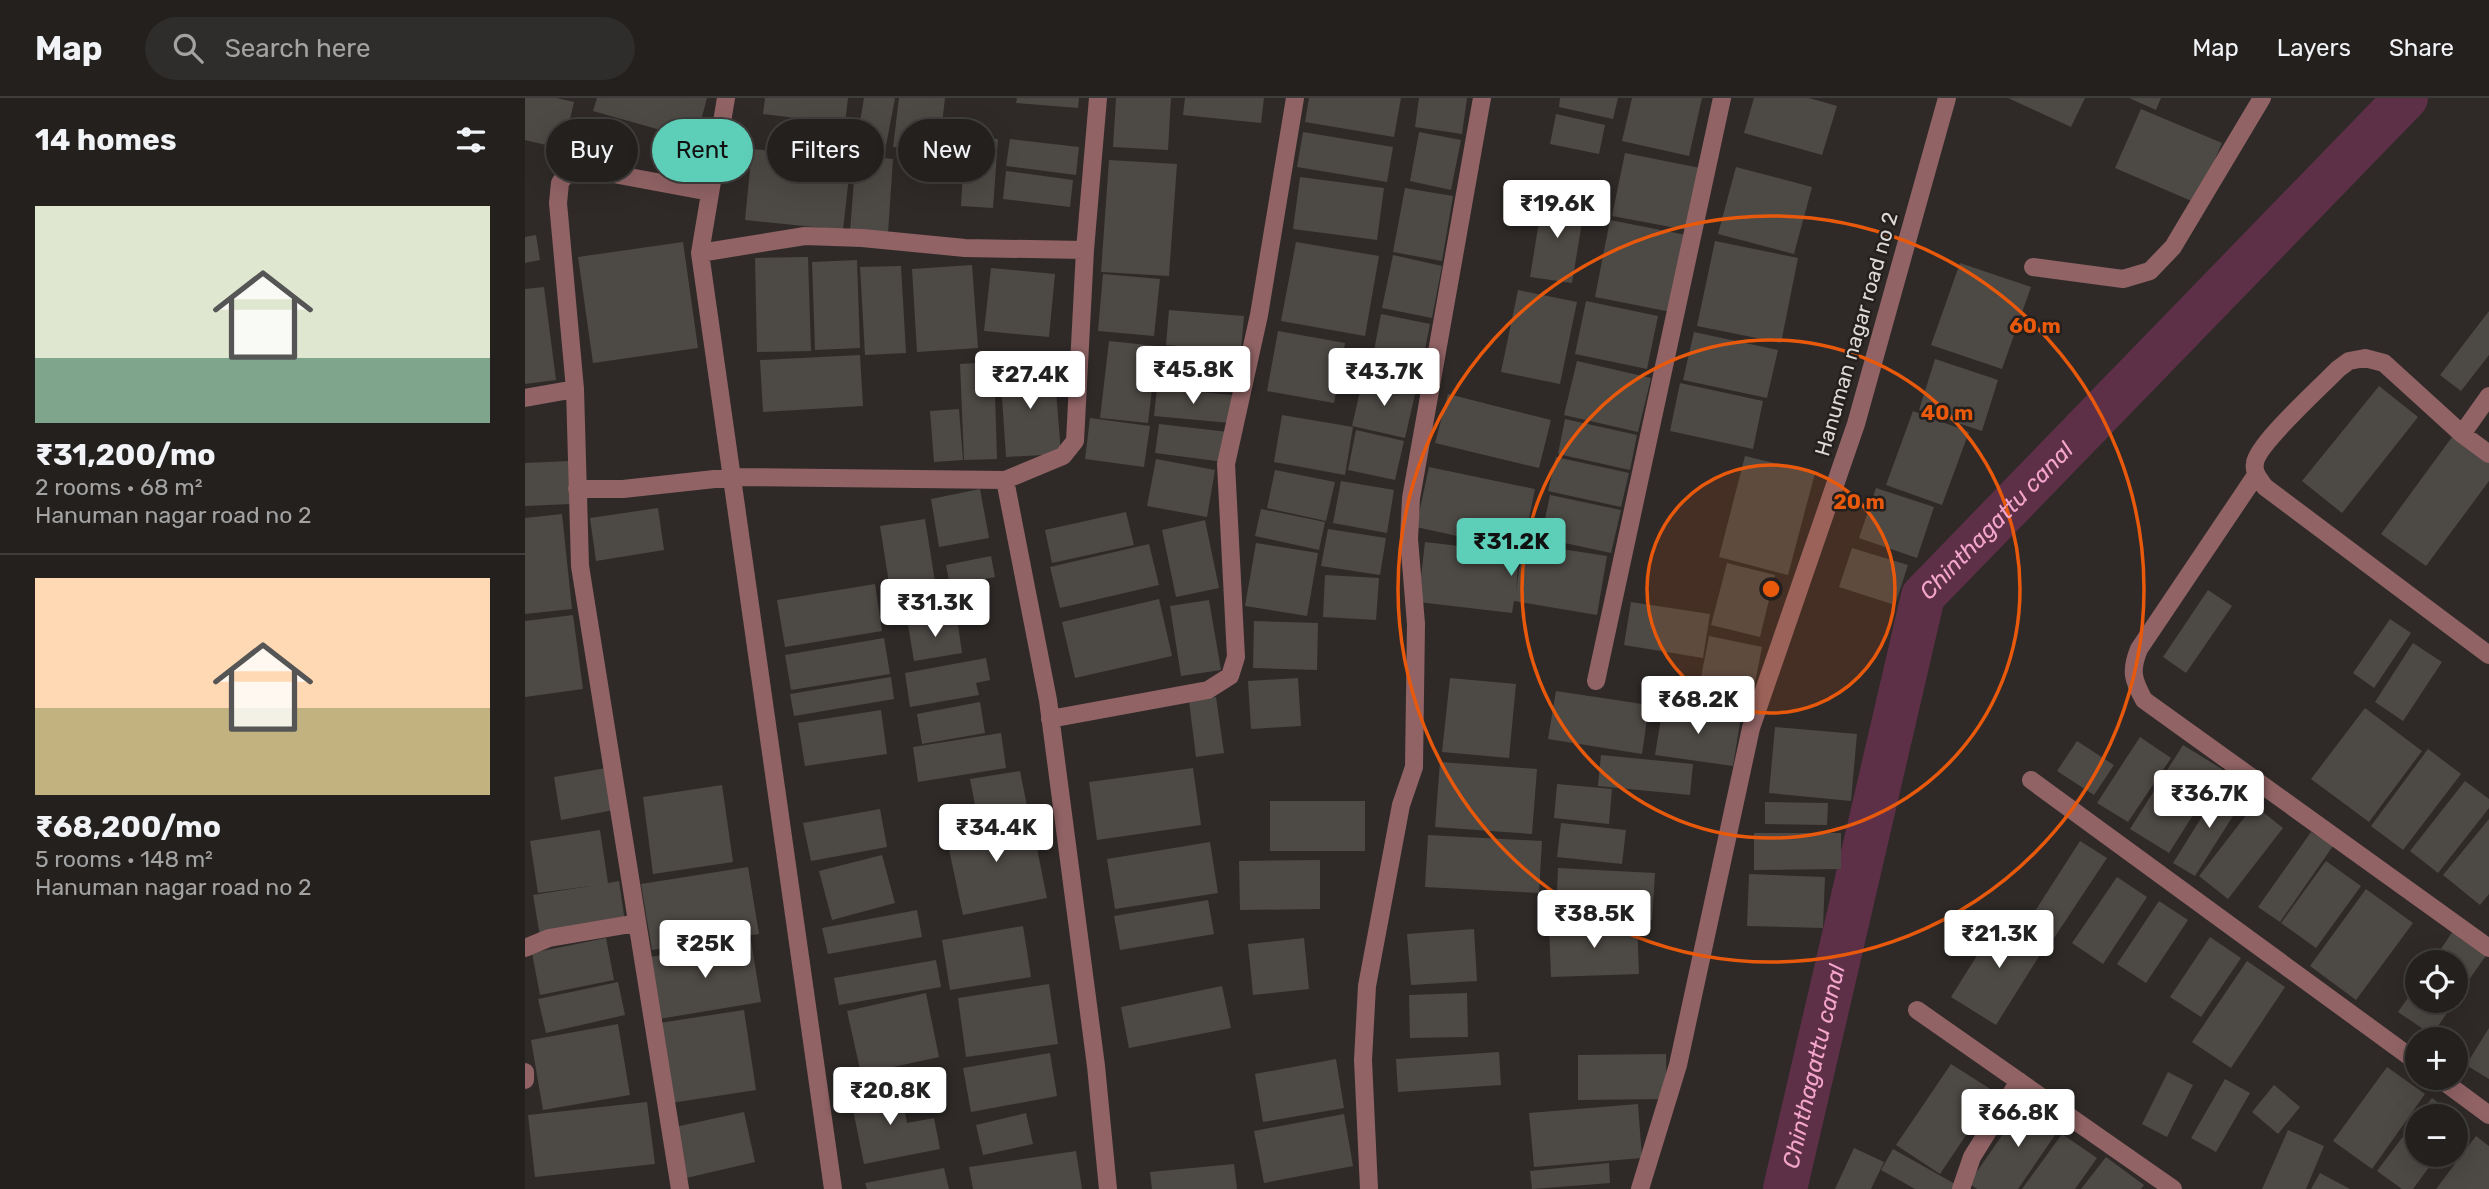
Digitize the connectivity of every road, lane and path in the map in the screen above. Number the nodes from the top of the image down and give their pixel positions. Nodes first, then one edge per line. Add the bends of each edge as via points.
1 (726, 98) edge
2 (1098, 98) edge
3 (1295, 98) edge
4 (1482, 98) edge
5 (1722, 98) edge
6 (1947, 98) edge
7 (2262, 98) edge
8 (710, 192) junction
9 (1085, 250) junction
10 (699, 253) junction
11 (2033, 267) dead end
12 (575, 389) junction
13 (2489, 396) edge
14 (525, 398) edge
15 (2462, 434) junction
16 (2489, 454) edge
17 (2256, 475) junction
18 (733, 477) junction
19 (1005, 480) junction
20 (577, 489) junction
21 (2489, 655) edge
22 (1596, 681) dead end
23 (1050, 719) junction
24 (2031, 780) dead end
25 (637, 923) junction
26 (2489, 947) edge
27 (525, 948) edge
28 (1917, 1010) dead end
29 (2405, 1053) edge
30 (525, 1072) edge
31 (525, 1080) edge
32 (2019, 1081) junction
33 (2455, 1090) edge
34 (2489, 1115) edge
35 (680, 1189) edge
36 (833, 1189) edge
37 (1108, 1189) edge
38 (1369, 1189) edge
39 (1640, 1189) edge
40 (1961, 1189) edge
41 (2173, 1189) edge

1 - 8 street
2 - 9 street
3 - 23 street via 1259,315 1226,464 1236,657 1230,676 1208,690
4 - 38 street via 1411,498 1409,539 1416,624 1414,767 1401,805 1367,986 1363,1060
5 - 22 street
6 - 39 street, Hanuman nagar road no 2 via 1856,425 1751,728 1678,1065
7 - 11 street via 2173,247 2150,271 2123,279
8 - 10 street
8 - 12 street via 592,170 566,174 558,203
9 - 10 street via 965,248 805,236
9 - 19 street via 1076,441 1063,456
10 - 18 street
12 - 14 street
12 - 20 street
13 - 15 street
15 - 16 street
15 - 17 street via 2384,363 2349,361 2263,446 2255,462
17 - 21 street
17 - 26 street via 2139,649 2132,666 2136,685 2144,701
18 - 19 street
18 - 20 street via 623,489
18 - 36 street
19 - 23 street
20 - 25 street via 580,566
23 - 37 street
24 - 29 street
25 - 27 street via 549,938
25 - 35 street
28 - 32 street
30 - 31 street
32 - 40 street via 1972,1157
32 - 41 street
33 - 34 street

